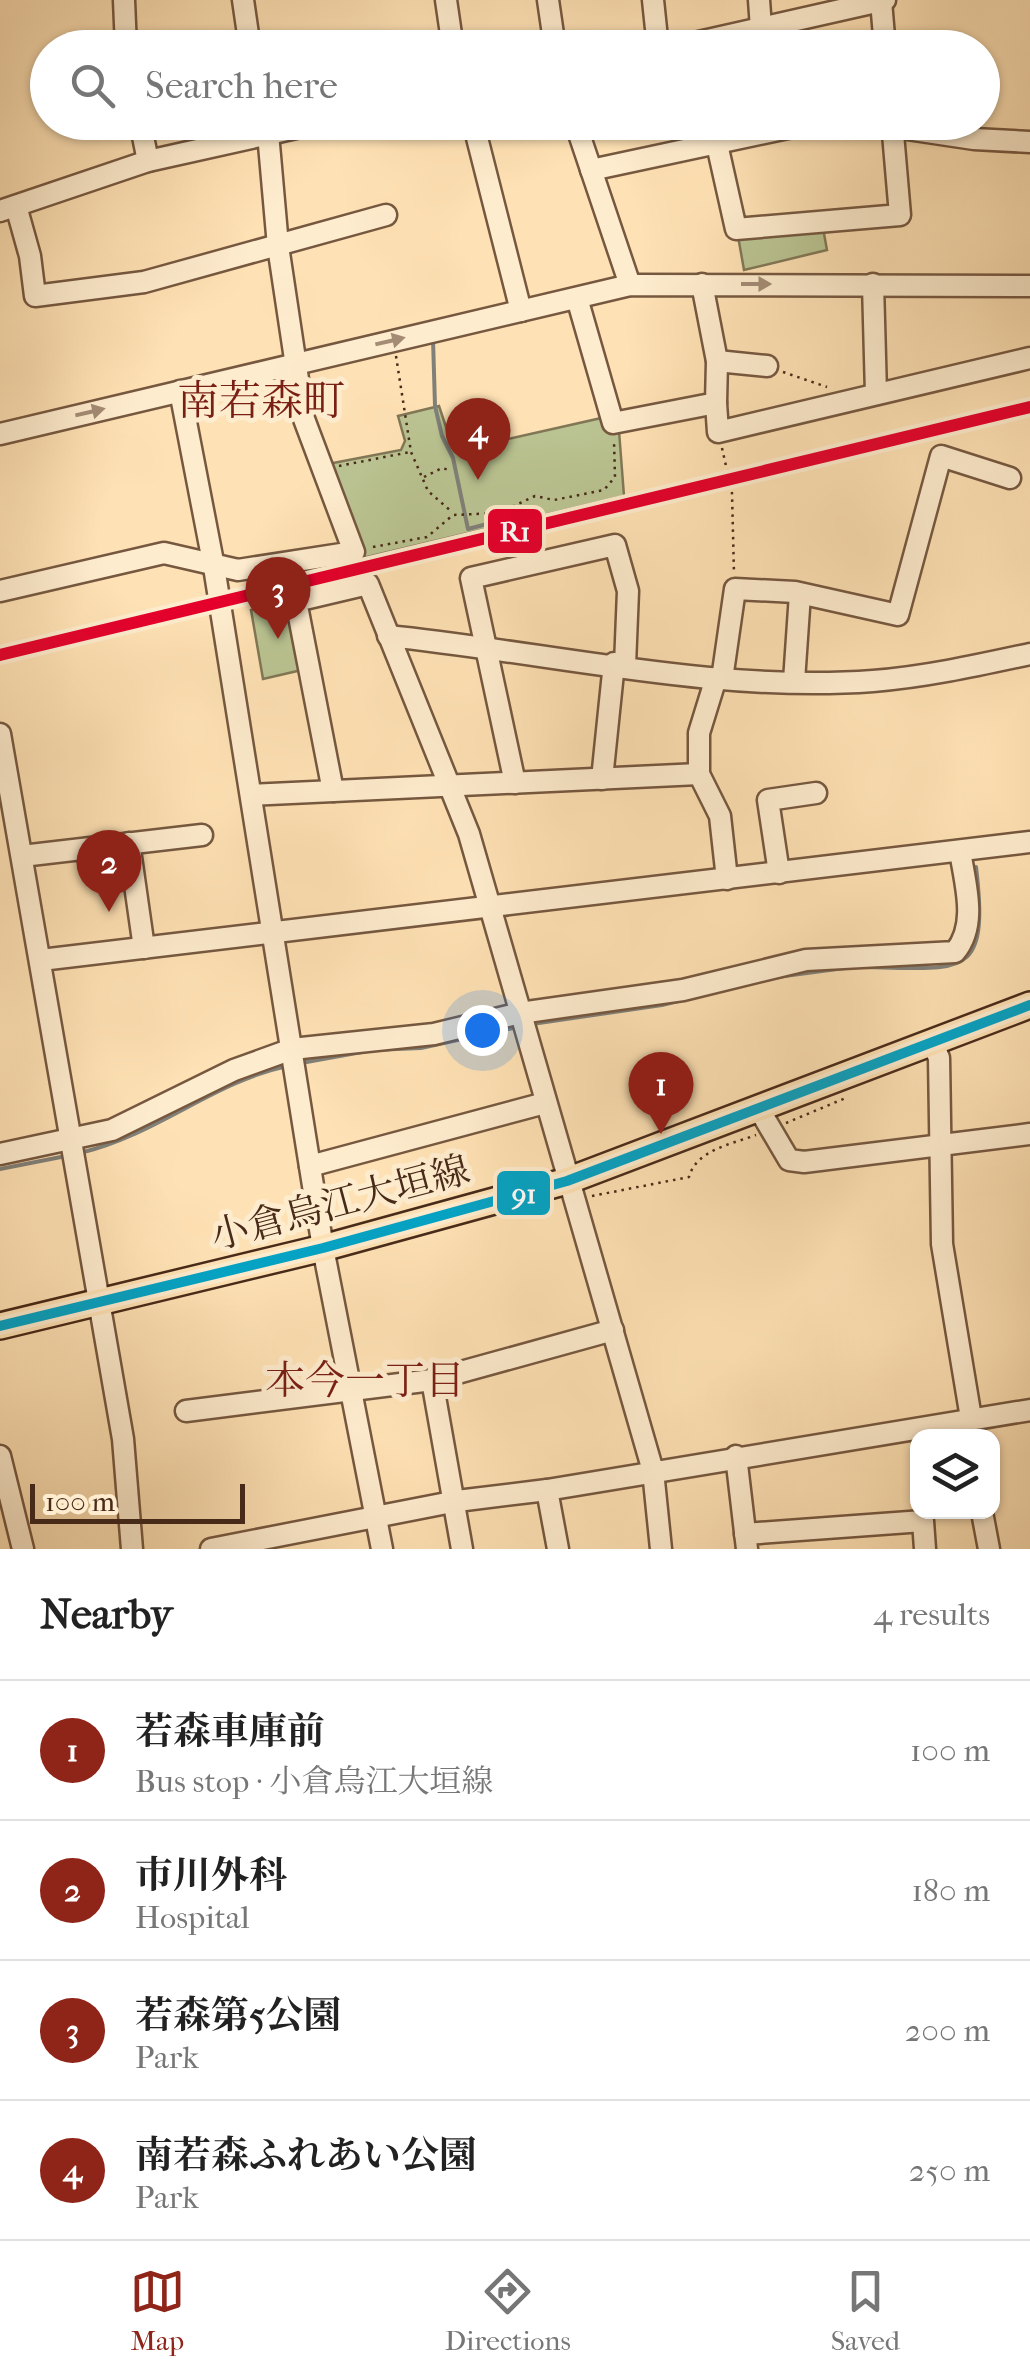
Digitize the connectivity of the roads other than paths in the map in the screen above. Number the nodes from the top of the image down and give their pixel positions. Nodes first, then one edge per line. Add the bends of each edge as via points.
1 (124, 0) edge
2 (243, 0) edge
3 (446, 0) edge
4 (548, 0) edge
5 (653, 0) edge
6 (759, 0) edge
7 (883, 0) edge
8 (760, 28) junction
9 (125, 30) edge
10 (247, 30) edge
11 (450, 30) edge
12 (552, 30) edge
13 (656, 30) edge
14 (752, 30) edge
15 (884, 30) edge
16 (1000, 138) edge
17 (144, 140) edge
18 (224, 140) edge
19 (269, 140) edge
20 (477, 140) edge
21 (581, 140) edge
22 (688, 140) edge
23 (716, 140) edge
24 (893, 140) edge
25 (1030, 142) edge
26 (148, 161) junction
27 (590, 170) junction
28 (8, 208) edge
29 (386, 215) dead end
30 (278, 246) junction
31 (702, 284) junction
32 (873, 284) junction
33 (630, 286) junction
34 (1030, 286) edge
35 (576, 298) junction
36 (522, 310) junction
37 (1030, 358) edge
38 (717, 361) junction
39 (295, 363) junction
40 (767, 366) road end
41 (180, 391) junction
42 (866, 396) junction
43 (716, 403) junction
44 (0, 434) edge
45 (1010, 478) dead end
46 (214, 567) junction
47 (0, 591) edge
48 (800, 594) junction
49 (388, 636) junction
50 (486, 646) junction
51 (1030, 654) edge
52 (619, 664) junction
53 (719, 678) junction
54 (794, 682) junction
55 (1, 743) edge
56 (699, 774) junction
57 (602, 778) junction
58 (515, 783) junction
59 (448, 785) junction
60 (332, 791) junction
61 (816, 794) dead end
62 (250, 795) junction
63 (202, 835) dead end
64 (1030, 842) edge
65 (129, 843) junction
66 (960, 851) junction
67 (22, 856) junction
68 (779, 872) junction
69 (728, 879) junction
70 (490, 906) junction
71 (274, 932) junction
72 (144, 948) junction
73 (40, 960) junction
74 (1030, 1004) edge
75 (523, 1021) junction
76 (933, 1044) junction
77 (293, 1059) junction
78 (545, 1103) junction
79 (758, 1109) junction
80 (1030, 1134) edge
81 (941, 1144) junction
82 (72, 1148) junction
83 (0, 1154) edge
84 (310, 1166) junction
85 (566, 1181) junction
86 (323, 1248) junction
87 (100, 1302) junction
88 (0, 1326) edge
89 (613, 1330) junction
90 (432, 1380) junction
91 (352, 1391) junction
92 (1030, 1410) edge
93 (186, 1411) dead end
94 (969, 1425) edge
95 (0, 1456) edge
96 (736, 1456) junction
97 (652, 1471) junction
98 (547, 1490) junction
99 (457, 1501) junction
100 (376, 1518) junction
101 (983, 1519) edge
102 (298, 1540) edge
103 (746, 1542) edge
104 (23, 1549) edge
105 (132, 1549) edge
106 (211, 1549) edge
107 (382, 1549) edge
108 (462, 1549) edge
109 (558, 1549) edge
110 (661, 1549) edge
111 (925, 1549) edge
112 (989, 1549) edge

1 - 9 street
2 - 10 street
3 - 11 street
4 - 12 street
5 - 13 street
6 - 8 street
7 - 8 street
7 - 15 street
8 - 14 street
16 - 25 street
17 - 26 street
18 - 26 street
19 - 30 street
20 - 36 street
21 - 27 street
22 - 27 street
23 - 24 street via 736,229 900,214
26 - 28 street
27 - 33 street
28 - 30 street via 30,256 35,296 144,282
29 - 30 street
30 - 39 street
31 -> 32 street
31 - 33 street
31 - 38 street
32 - 34 street
32 - 42 street
33 - 35 street
35 - 36 street
35 - 43 street via 613,423
39 -> 36 street
37 - 42 street
38 - 40 street
38 - 43 street
39 - 41 street
39 - 46 street via 304,419 354,552 265,567
44 -> 41 street
41 - 46 street
42 - 43 street via 718,432
45 - 48 street via 941,456 898,615
46 - 47 street via 164,553
46 - 62 street
48 - 53 street via 735,589
48 - 54 street
49 - 50 street
49 - 59 street
49 - 60 street via 368,584 296,601
50 - 52 street
50 - 52 street via 470,578 615,544 628,590
50 - 58 street
51 - 54 street via 876,681
52 - 53 street
52 - 57 street
53 - 54 street
53 - 56 street via 699,733
55 - 67 street
56 - 57 street
56 - 69 street via 720,816
57 - 58 street
58 - 59 street
59 - 60 street
59 - 70 street
60 - 62 street
61 - 68 street via 768,800
62 - 71 street
63 - 65 street
64 - 66 street
65 - 67 street
65 - 72 street
66 - 68 street
66 - 75 street via 968,922 955,952 806,960
67 - 73 street
68 - 69 street
69 - 70 street
70 - 71 street
70 - 75 street
71 - 72 street
71 - 77 street
72 - 73 street
73 - 82 street
74 - 76 main road, 小倉烏江大垣線
75 - 77 street
75 - 78 street
76 - 79 main road, 小倉烏江大垣線
76 - 81 street via 940,1058
77 - 82 street via 234,1070
77 - 84 street
78 - 84 street
78 - 85 street
79 - 81 street via 789,1160
79 - 85 main road, 小倉烏江大垣線
80 - 81 street
81 - 94 street via 942,1244
82 - 83 street
82 - 87 street
84 - 86 street
85 - 86 main road, 小倉烏江大垣線
85 - 89 street
86 - 87 main road, 小倉烏江大垣線
86 - 91 street
87 - 88 main road, 小倉烏江大垣線
87 - 105 street via 123,1439
89 - 90 street
89 - 97 street
90 - 91 street
90 - 99 street
91 - 93 street
91 - 100 street
92 - 94 street
94 - 96 street
95 - 104 street
96 - 97 street
96 - 103 street
97 - 98 street
97 - 110 street
98 - 99 street
98 - 109 street
99 - 100 street
99 - 108 street
100 - 102 street
100 - 107 street
101 - 112 street
102 - 106 street
103 - 111 street via 922,1521

